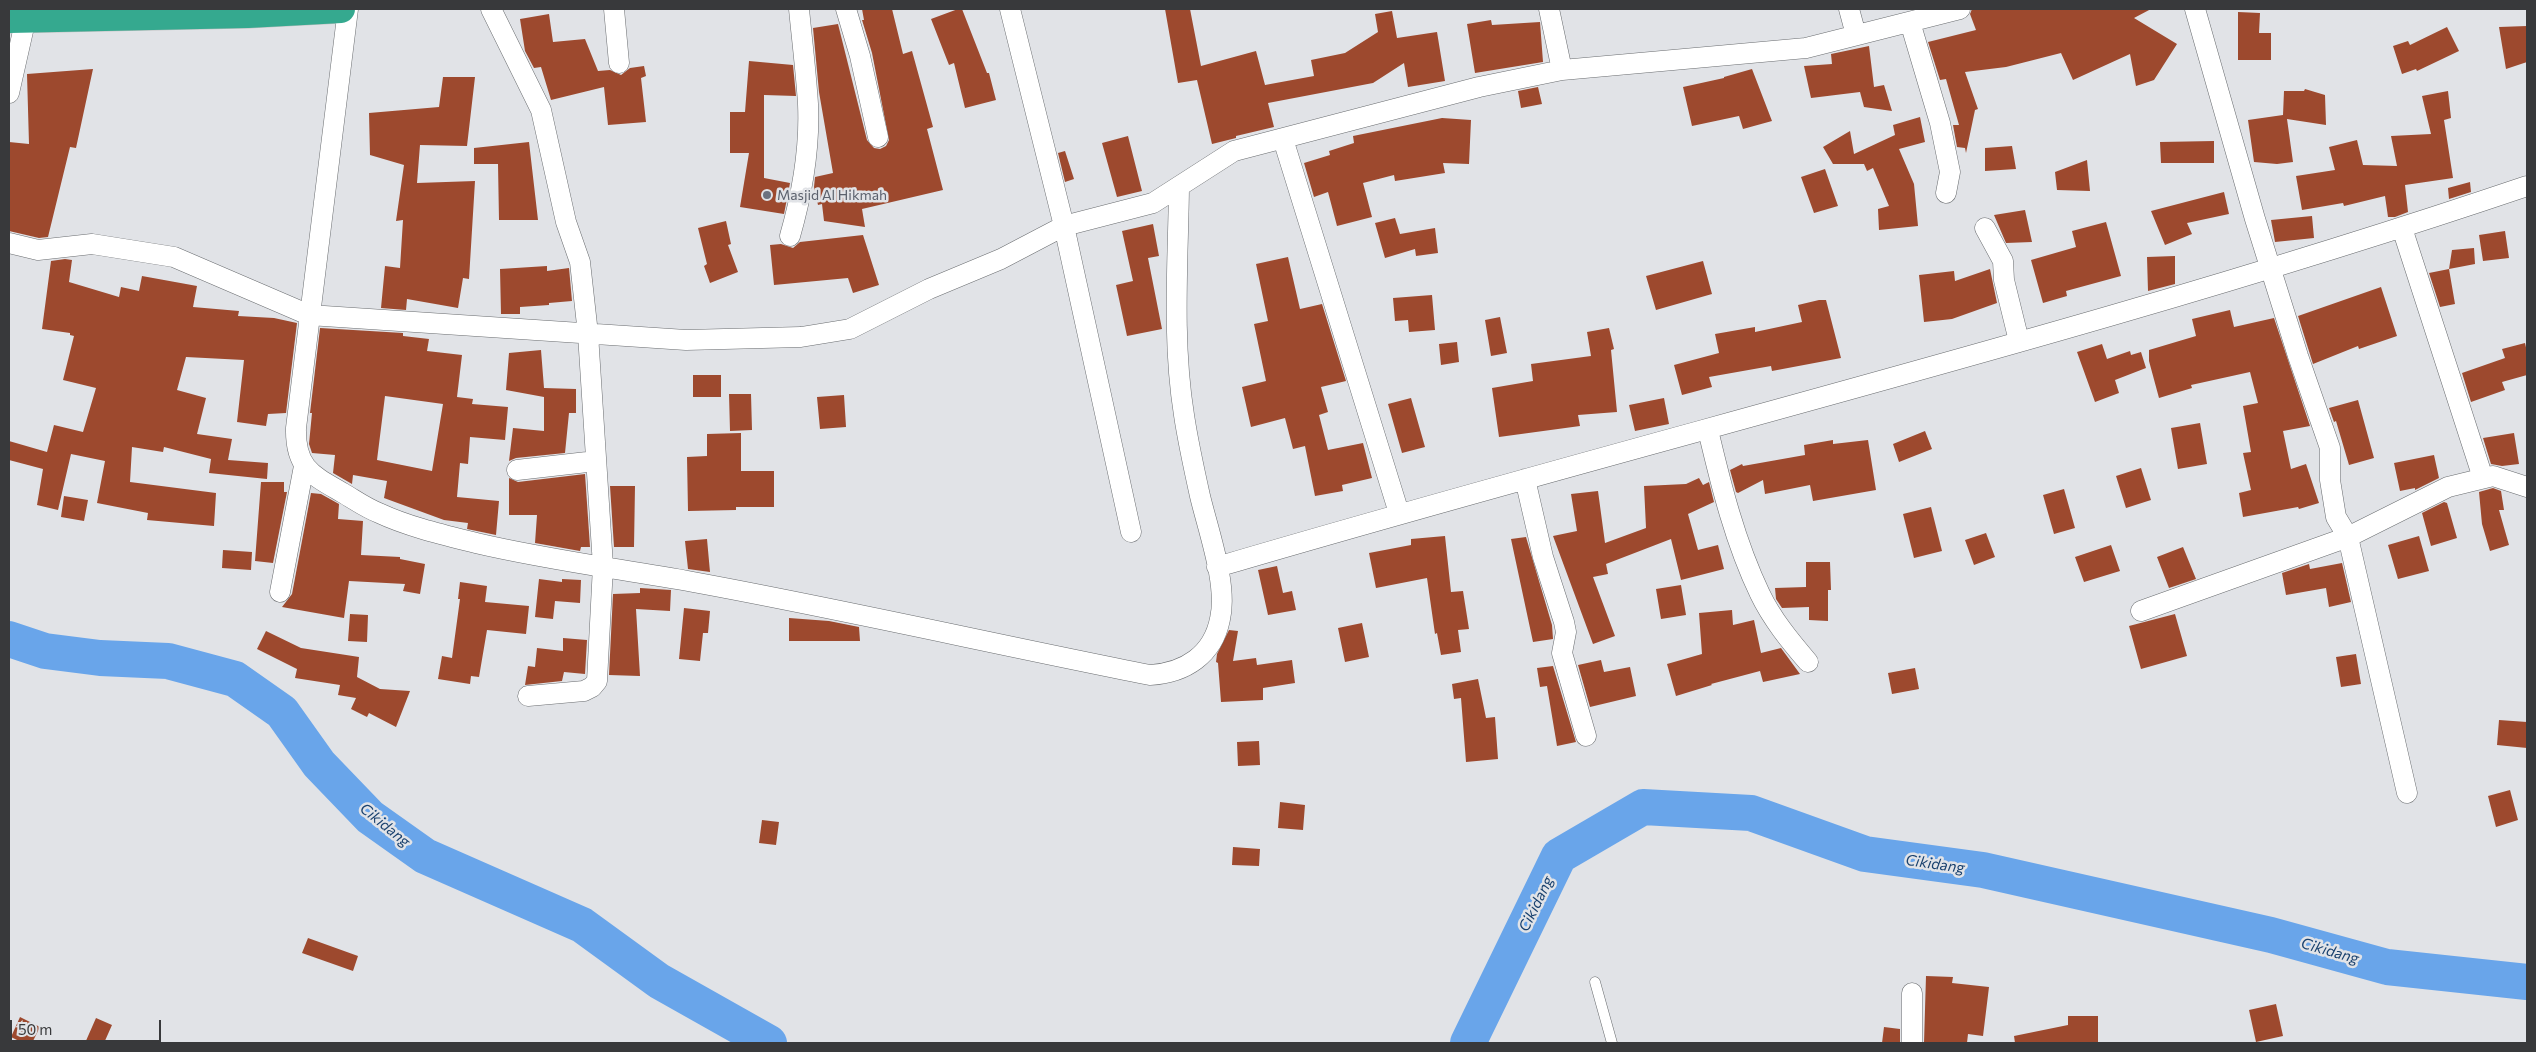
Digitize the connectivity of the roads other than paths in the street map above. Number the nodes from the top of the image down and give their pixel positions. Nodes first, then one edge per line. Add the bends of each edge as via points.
1 (341, 9) edge
2 (348, 9) edge
3 (491, 9) edge
4 (614, 9) edge
5 (799, 9) edge
6 (846, 9) edge
7 (1010, 9) edge
8 (1549, 9) edge
9 (1849, 9) edge
10 (1960, 9) edge
11 (2196, 9) edge
12 (21, 16) edge
13 (1910, 22) junction
14 (1856, 35) junction
15 (619, 63) dead end
16 (1562, 70) junction
17 (9, 93) edge
18 (878, 137) dead end
19 (1283, 139) junction
20 (2527, 186) edge
21 (1179, 188) junction
22 (1946, 193) dead end
23 (1064, 226) junction
24 (1985, 228) dead end
25 (2402, 228) junction
26 (790, 236) dead end
27 (9, 243) edge
28 (2271, 270) junction
29 (309, 315) junction
30 (588, 334) junction
31 (2020, 341) junction
32 (1708, 430) junction
33 (596, 461) junction
34 (304, 466) junction
35 (518, 470) dead end
36 (2484, 478) junction
37 (1526, 479) junction
38 (2527, 487) edge
39 (1399, 513) junction
40 (1131, 532) dead end
41 (2348, 538) junction
42 (603, 566) junction
43 (1217, 567) junction
44 (280, 592) dead end
45 (2141, 611) dead end
46 (1808, 662) dead end
47 (528, 696) dead end
48 (1586, 736) dead end
49 (2407, 793) dead end
50 (1595, 982) dead end
51 (1912, 993) dead end
52 (1612, 1043) edge
53 (1912, 1043) edge

1 - 12 highway via 248,14
2 - 29 street
3 - 30 street via 541,110 566,222 580,262
4 - 15 street
5 - 26 street via 808,105 807,146 800,201
6 - 18 street
7 - 23 street
8 - 16 street
9 - 14 street
10 - 13 street
11 - 28 street
12 - 17 street
13 - 14 street
13 - 22 street via 1940,123 1950,172
14 - 16 street via 1806,48
16 - 19 street via 1479,87
19 - 21 street via 1234,151
19 - 39 street
20 - 25 street
21 - 23 street via 1153,203
21 - 43 street via 1177,336 1184,413
23 - 30 street via 1001,258 929,288 850,329 801,337 746,340
23 - 40 street
24 - 31 street via 2003,261 2004,280
25 - 28 street
25 - 36 street
27 - 29 street via 38,250 92,244 174,257
28 - 31 street
28 - 41 street via 2330,448 2330,480 2336,517
29 - 30 street
29 - 34 street via 295,445
30 - 33 street
31 - 32 street
32 - 37 street
32 - 46 street via 1742,552 1781,629
33 - 35 street
33 - 42 street
34 - 42 street via 319,480 380,514 442,535 534,557
34 - 44 street
36 - 38 street via 2493,476
36 - 41 street via 2448,486
37 - 39 street
37 - 48 street via 1543,557 1564,622 1566,632 1562,653
39 - 43 street
41 - 45 street
41 - 49 street
42 - 43 street via 794,601 1150,675 1180,670 1192,664 1211,641 1220,619
42 - 47 street via 597,681 584,691
50 - 52 lane
51 - 53 street

